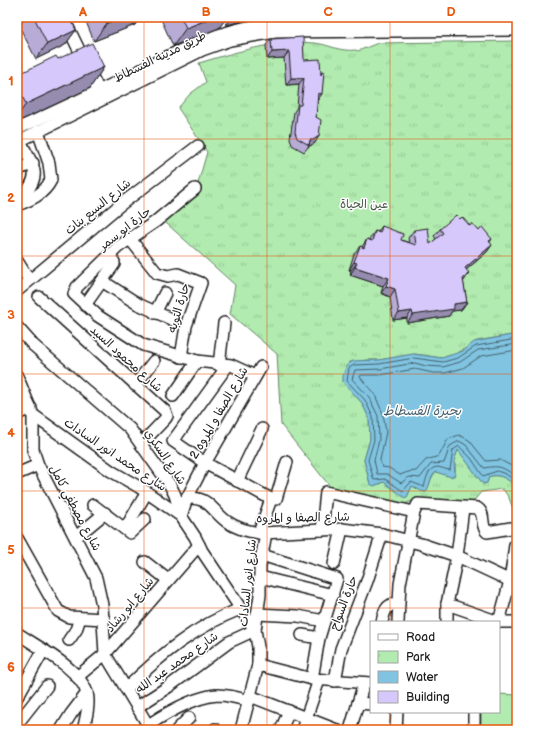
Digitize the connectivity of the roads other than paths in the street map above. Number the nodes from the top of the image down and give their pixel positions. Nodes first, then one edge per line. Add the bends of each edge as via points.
1 (63, 17) edge
2 (437, 19) edge
3 (517, 20) edge
4 (517, 30) edge
5 (101, 96) junction
6 (17, 129) edge
7 (38, 131) junction
8 (19, 142) edge
9 (198, 146) dead end
10 (32, 163) junction
11 (17, 170) edge
12 (195, 189) dead end
13 (17, 205) edge
14 (130, 239) junction
15 (109, 256) junction
16 (17, 261) edge
17 (30, 280) junction
18 (102, 281) junction
19 (17, 291) edge
20 (165, 293) dead end
21 (39, 297) dead end
22 (84, 305) junction
23 (155, 314) junction
24 (173, 320) dead end
25 (224, 323) dead end
26 (17, 327) edge
27 (181, 357) junction
28 (154, 362) dead end
29 (196, 362) junction
30 (224, 365) junction
31 (17, 376) edge
32 (135, 385) junction
33 (173, 396) dead end
34 (32, 412) junction
35 (17, 414) edge
36 (262, 429) dead end
37 (141, 444) junction
38 (287, 462) dead end
39 (205, 463) junction
40 (38, 465) junction
41 (17, 474) edge
42 (237, 481) junction
43 (147, 492) junction
44 (187, 498) junction
45 (271, 499) junction
46 (93, 504) dead end
47 (463, 508) junction
48 (414, 512) junction
49 (105, 514) junction
50 (181, 516) junction
51 (144, 519) dead end
52 (511, 528) dead end
53 (125, 529) junction
54 (342, 529) junction
55 (322, 530) junction
56 (262, 533) junction
57 (382, 534) junction
58 (76, 537) junction
59 (17, 538) edge
60 (408, 541) junction
61 (199, 545) junction
62 (517, 546) edge
63 (262, 555) junction
64 (457, 556) junction
65 (145, 562) dead end
66 (334, 564) dead end
67 (260, 577) junction
68 (168, 580) junction
69 (514, 583) edge
70 (332, 595) junction
71 (398, 603) junction
72 (447, 604) junction
73 (240, 608) junction
74 (258, 614) junction
75 (80, 618) junction
76 (104, 619) junction
77 (324, 621) junction
78 (382, 621) edge
79 (398, 621) edge
80 (447, 621) edge
81 (496, 621) edge
82 (499, 621) edge
83 (500, 622) edge
84 (517, 622) edge
85 (255, 630) junction
86 (17, 633) edge
87 (302, 635) dead end
88 (319, 638) junction
89 (69, 640) dead end
90 (43, 651) junction
91 (105, 654) junction
92 (258, 665) junction
93 (77, 677) junction
94 (315, 679) junction
95 (336, 681) junction
96 (367, 683) edge
97 (47, 686) dead end
98 (126, 688) junction
99 (87, 693) junction
100 (17, 698) edge
101 (249, 698) junction
102 (358, 703) junction
103 (370, 704) edge
104 (137, 707) junction
105 (289, 711) junction
106 (398, 713) edge
107 (474, 713) edge
108 (189, 718) dead end
109 (306, 718) junction
110 (17, 724) edge
111 (146, 728) edge
112 (61, 730) edge
113 (83, 730) edge
114 (177, 730) edge
115 (241, 730) edge
116 (282, 730) edge
117 (302, 730) edge
118 (337, 730) edge
119 (350, 730) edge
120 (396, 730) edge
121 (474, 730) edge

1 - 5 street
2 - 3 street, طريق مدينة الفسطاط
2 - 5 street, طريق مدينة الفسطاط via 268,24 240,28 198,42
4 - 5 street, طريق مدينة الفسطاط via 260,34 230,40 202,50
5 - 6 street, طريق مدينة الفسطاط
5 - 7 street, طريق مدينة الفسطاط
7 - 8 street, طريق مدينة الفسطاط
7 - 13 street via 49,163 50,180 37,196
8 - 10 street
9 - 17 street, شارع السبع بنات via 120,205
10 - 11 street
10 - 13 street via 35,179
12 - 14 street, حارة ابو سمر
14 - 15 street, حارة ابو سمر
14 - 27 street, حارة التوبه via 157,273 168,276 181,275 201,283 186,326
15 - 18 street via 115,263
15 - 22 street, حارة ابو سمر via 74,292
16 - 17 street
17 - 19 street, شارع السبع بنات
18 - 22 street
18 - 23 street
20 - 23 street
21 - 32 street, شارع محمود السيد
22 - 27 street via 143,345
23 - 24 street
25 - 30 street
26 - 37 street, شارع السكري via 33,345 130,429
27 - 29 street
28 - 32 street
29 - 30 street
29 - 33 street
30 - 39 street via 173,441
30 - 39 street, شارع الصفا و المروه 2 via 258,372
31 - 34 street, شارع مصطفي كامل
32 - 37 street, شارع محمود السيد via 165,411 167,416
34 - 35 street
34 - 40 street, شارع مصطفي كامل via 33,450
34 - 43 street, شارع محمد انور السادات via 111,471
36 - 42 street
37 - 50 street, شارع السكري via 170,485
38 - 45 street, شارع انور السادات via 276,499
39 - 42 street
39 - 44 street, شارع الصفا و المروه 2
40 - 41 street
40 - 58 street, شارع مصطفي كامل
42 - 45 street
43 - 50 street, شارع محمد انور السادات
43 - 53 street
44 - 50 street, شارع الصفا و المروه 2
44 - 56 street, شارع الصفا و المروه via 206,501 233,525 250,532
45 - 56 street, شارع انور السادات
46 - 49 street
47 - 48 street via 418,504
47 - 52 street via 481,510 487,532
47 - 64 street
48 - 55 street via 326,492
48 - 60 street
49 - 53 street
49 - 58 street
50 - 61 street, شارع السكري
51 - 53 street via 131,533
54 - 55 street, شارع الصفا و المروه
54 - 57 street, شارع الصفا و المروه
54 - 66 street
55 - 56 street, شارع الصفا و المروه
56 - 63 street, شارع انور السادات
57 - 60 street, شارع الصفا و المروه
57 - 95 street, حارة السواح via 341,649
58 - 76 street, شارع مصطفي كامل via 96,578
59 - 75 street via 58,611 68,617
60 - 64 street, شارع الصفا و المروه
60 - 71 street
61 - 68 street, شارع ابو رشاد
61 - 73 street, شارع السكري
62 - 69 street via 515,545
63 - 67 street, شارع انور السادات
63 - 70 street via 337,579
64 - 69 street, شارع الصفا و المروه
64 - 72 street
65 - 68 street
67 - 70 street
67 - 74 street, شارع انور السادات
68 - 91 street, شارع ابو رشاد
69 - 82 street
70 - 77 street
71 - 78 street via 386,608
71 - 79 street
72 - 80 street
72 - 81 street
73 - 85 street, شارع السكري
73 - 98 street via 179,641
74 - 77 street via 284,614
74 - 85 street, شارع انور السادات
75 - 76 street
75 - 89 street
76 - 91 street, شارع مصطفي كامل
77 - 88 street
83 - 84 street
85 - 92 street, شارع انور السادات
85 - 104 street, شارع محمد عبد الله via 224,645
86 - 90 street
87 - 88 street
88 - 94 street
90 - 93 street via 66,666
90 - 100 street
91 - 93 street, شارع ابو رشاد
91 - 98 street
92 - 94 street
92 - 101 street, شارع انور السادات
93 - 99 street
94 - 95 street
94 - 109 street
95 - 96 street
96 - 102 street
97 - 110 street
98 - 104 street
99 - 112 street
99 - 113 street via 88,704
101 - 105 street
101 - 111 street via 211,696 186,705
101 - 115 street, شارع انور السادات
102 - 103 street
102 - 119 street
104 - 111 street
105 - 109 street
105 - 116 street
106 - 120 street
107 - 121 street
108 - 114 street
109 - 117 street
109 - 118 street

